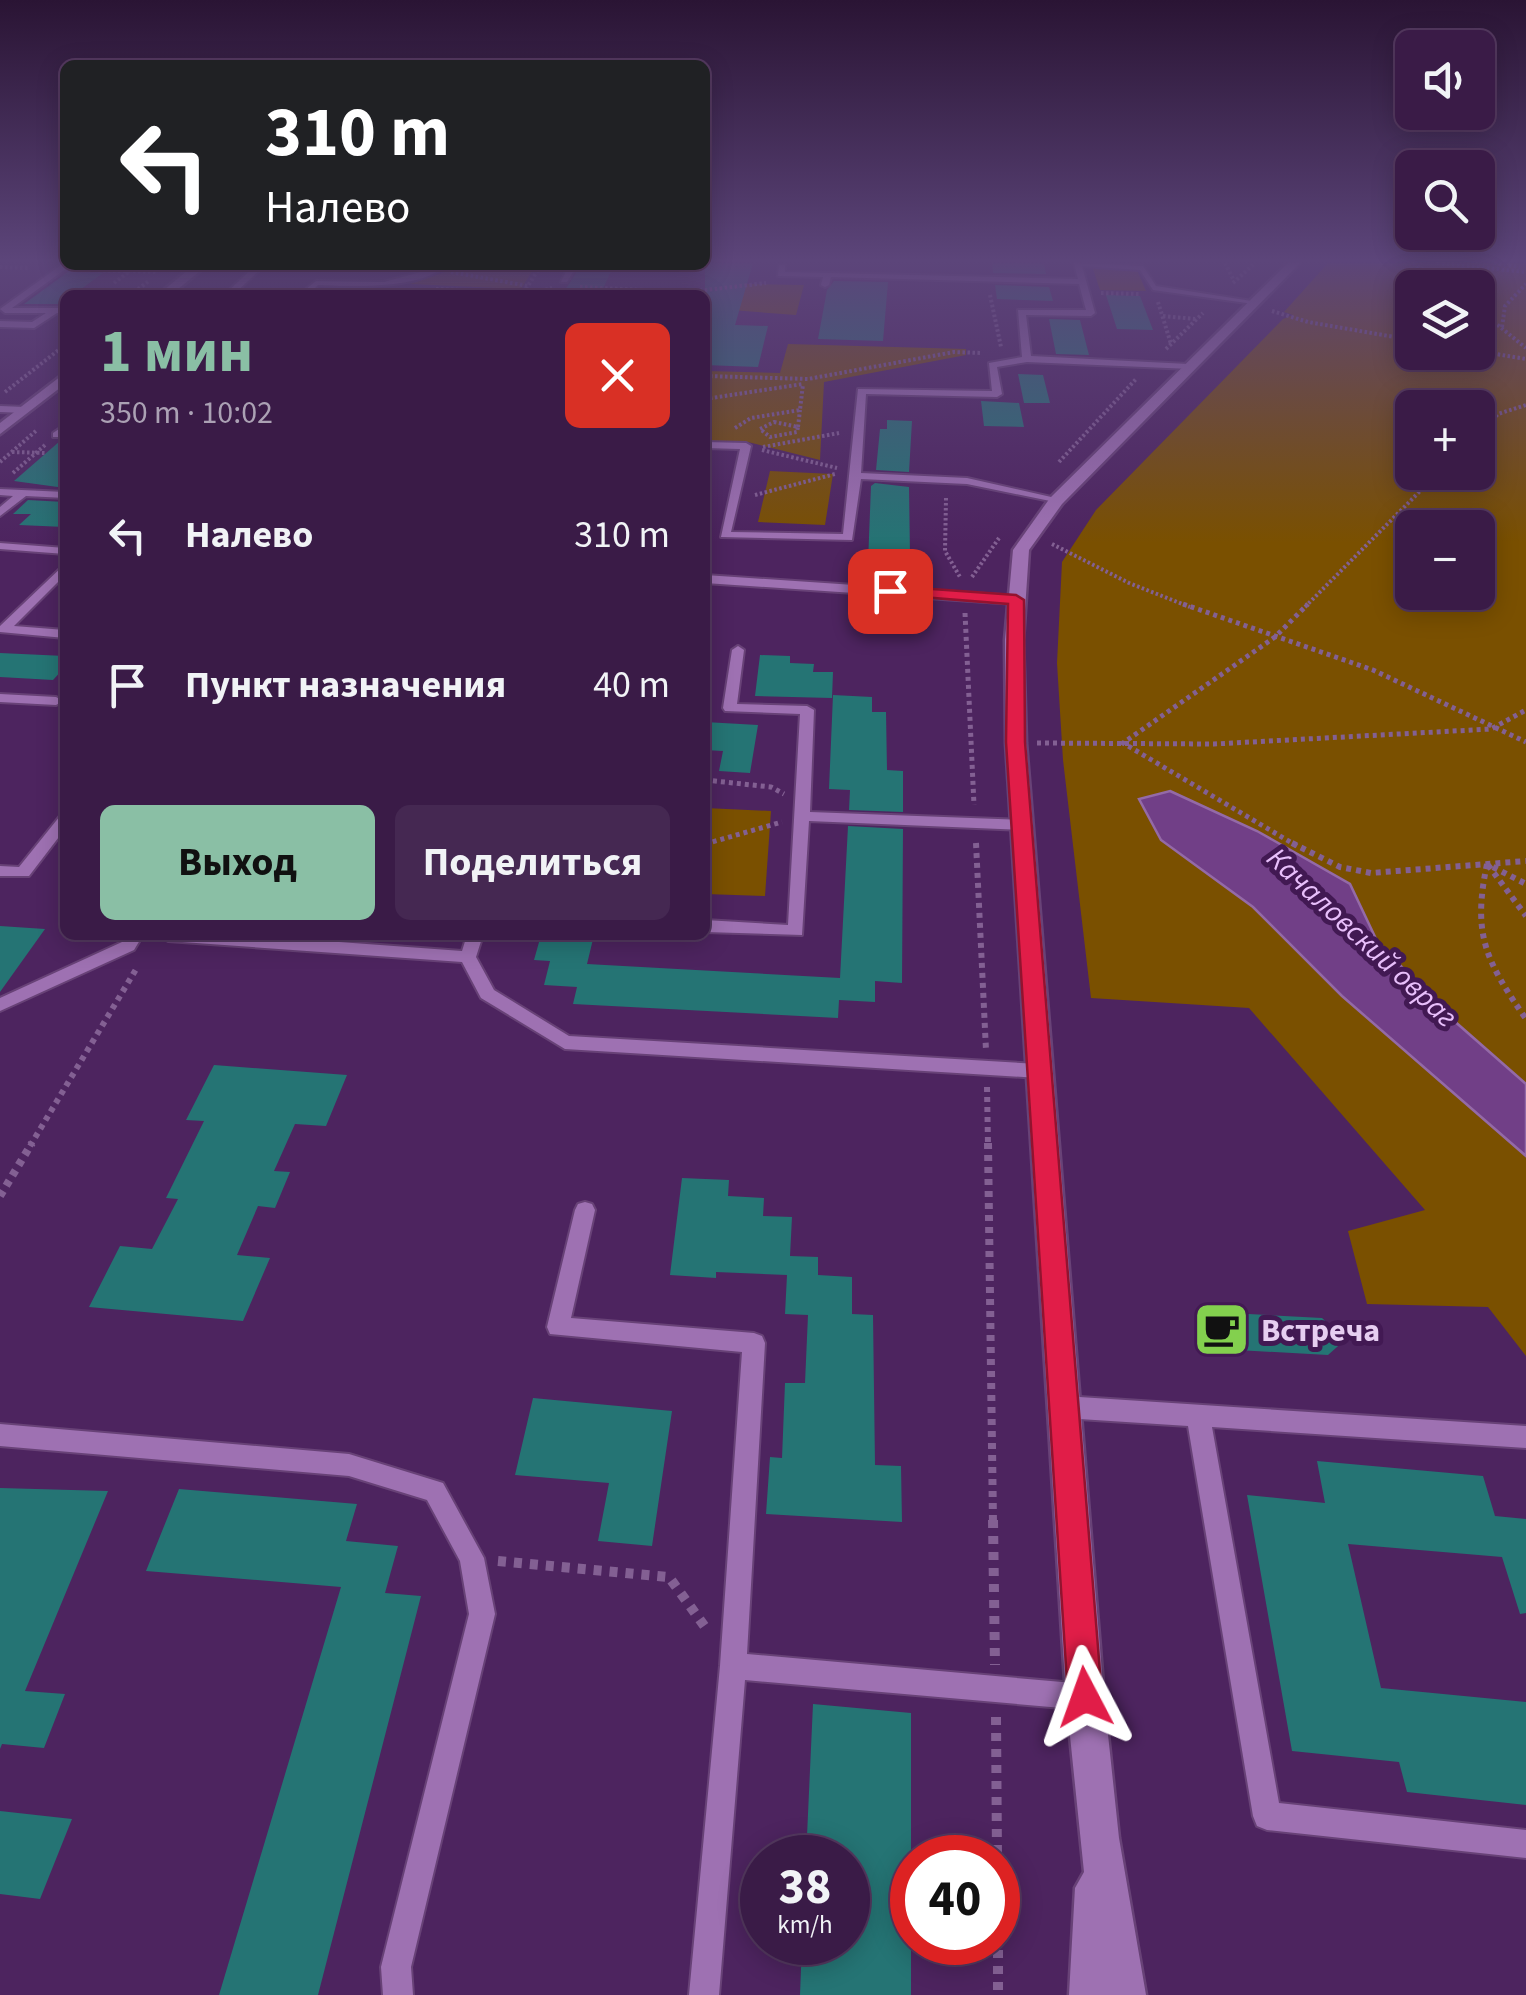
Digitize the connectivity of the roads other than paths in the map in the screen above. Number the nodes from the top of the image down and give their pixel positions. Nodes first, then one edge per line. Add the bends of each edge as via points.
1 (1199, 356) edge
2 (1027, 357) joint
3 (1188, 367) junction
4 (60, 381) edge
5 (0, 408) edge
6 (25, 410) junction
7 (0, 430) edge
8 (710, 445) edge
9 (856, 476) junction
10 (3, 486) edge
11 (23, 493) junction
12 (60, 495) edge
13 (1056, 500) junction
14 (0, 513) edge
15 (0, 546) edge
16 (60, 550) edge
17 (60, 573) edge
18 (710, 579) edge
19 (1016, 600) junction
20 (2, 628) edge
21 (60, 634) edge
22 (738, 650) dead end
23 (0, 698) edge
24 (60, 699) edge
25 (802, 816) junction
26 (60, 825) edge
27 (1022, 825) junction
28 (0, 871) edge
29 (710, 926) edge
30 (132, 940) edge
31 (239, 940) edge
32 (473, 940) edge
33 (468, 956) junction
34 (0, 1005) edge
35 (1040, 1070) junction
36 (585, 1210) dead end
37 (1064, 1407) junction
38 (1198, 1414) junction
39 (0, 1436) edge
40 (1526, 1436) edge
41 (733, 1666) junction
42 (1085, 1697) junction
43 (1099, 1838) junction
44 (1526, 1844) edge
45 (398, 1995) edge
46 (704, 1995) edge
47 (1091, 1995) edge
48 (1124, 1995) edge

1 - 3 street
2 - 3 lane
2 - 9 lane via 992,365 997,394 860,390
3 - 13 street
4 - 6 street
5 - 6 lane
6 - 7 street
8 - 9 lane via 746,446 726,535 848,538
9 - 13 lane via 946,480
10 - 11 lane
11 - 12 lane
11 - 14 lane
13 - 19 street via 1021,550
15 - 16 lane
17 - 20 lane
18 - 19 lane
19 - 27 street
20 - 21 lane
22 - 25 lane via 730,708 808,710
23 - 24 lane
25 - 27 lane
25 - 29 lane via 796,931
26 - 28 lane via 23,872
27 - 35 street
30 - 34 lane
31 - 33 lane
32 - 33 lane
33 - 35 lane via 487,994 566,1042
35 - 37 street
36 - 41 lane via 558,1327 754,1343
37 - 38 lane
37 - 42 street
38 - 40 lane
38 - 44 lane via 1267,1816
39 - 45 lane via 349,1465 435,1492 472,1558 482,1614 396,1967
41 - 42 lane
41 - 46 lane
42 - 43 street
43 - 47 street
43 - 48 street

